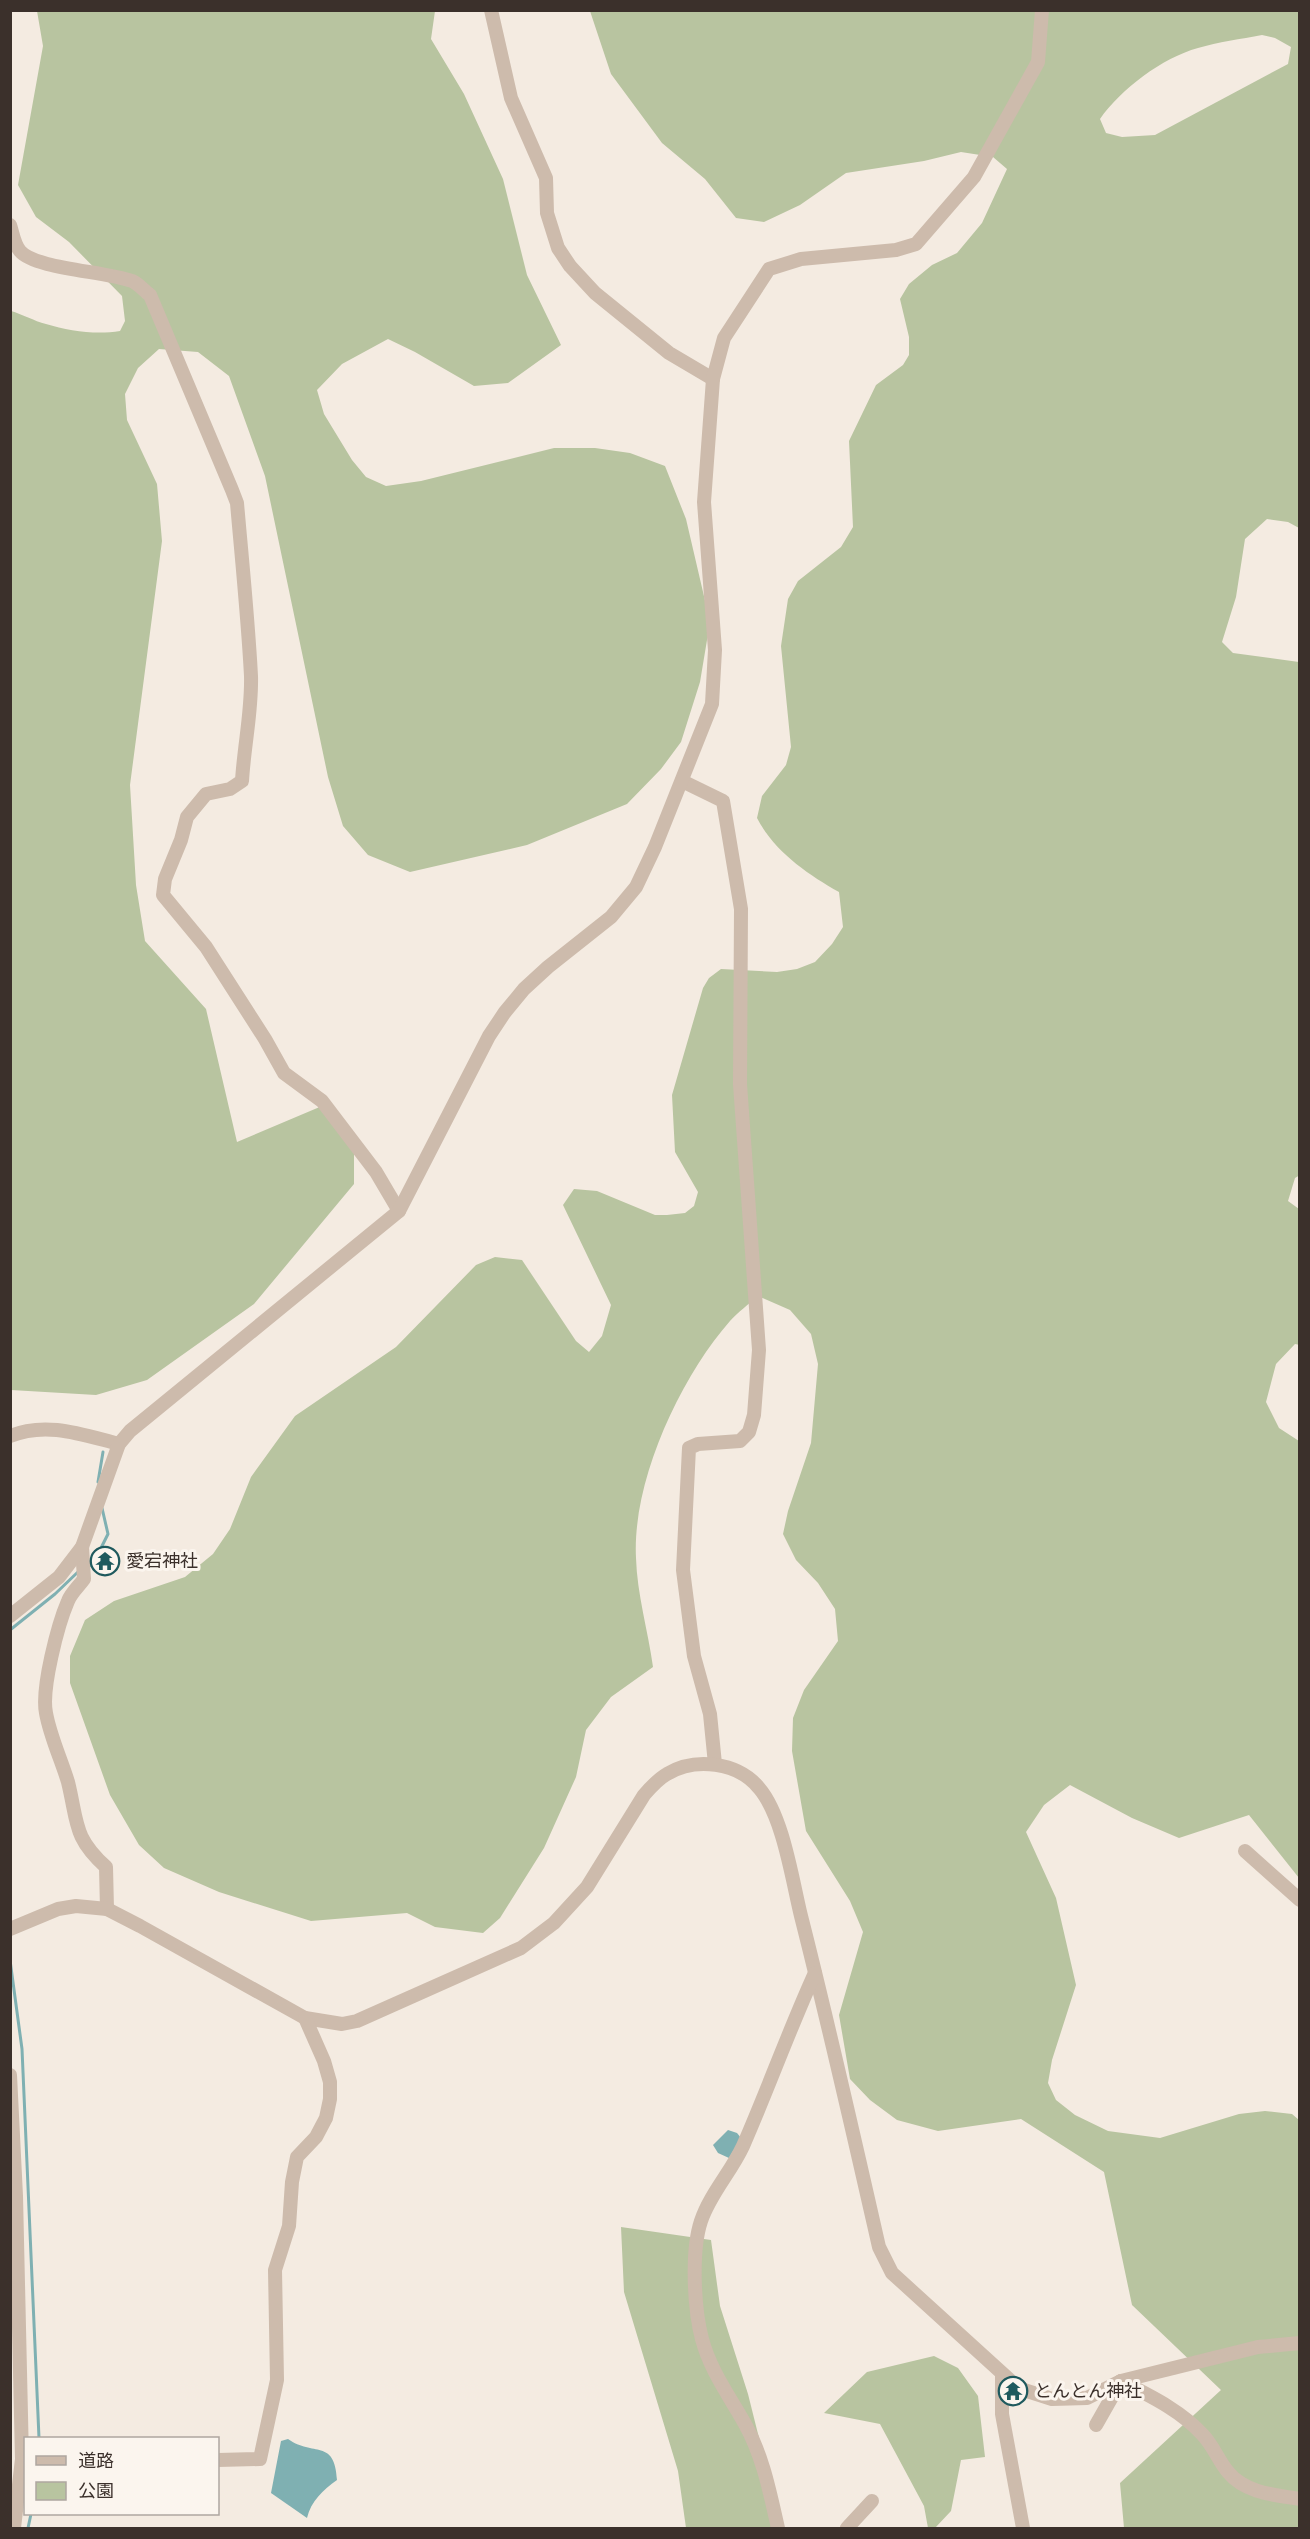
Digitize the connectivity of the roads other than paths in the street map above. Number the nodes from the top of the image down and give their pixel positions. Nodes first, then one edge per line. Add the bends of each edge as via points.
1 (491, 10) edge
2 (1042, 10) edge
3 (10, 225) edge
4 (713, 379) junction
5 (682, 781) junction
6 (399, 1211) junction
7 (10, 1436) edge
8 (119, 1444) junction
9 (82, 1547) junction
10 (10, 1616) edge
11 (714, 1764) junction
12 (1245, 1851) dead end
13 (1299, 1900) edge
14 (107, 1910) junction
15 (10, 1929) edge
16 (815, 1974) junction
17 (305, 2019) junction
18 (10, 2075) edge
19 (1299, 2343) edge
20 (1002, 2374) junction
21 (1121, 2381) junction
22 (1096, 2425) dead end
23 (20, 2457) edge
24 (219, 2460) edge
25 (1299, 2499) edge
26 (872, 2501) dead end
27 (14, 2529) edge
28 (778, 2529) edge
29 (848, 2529) edge
30 (1023, 2529) edge

1 - 4 street via 511,98 546,178 548,213 558,248 595,293 669,353
2 - 4 street via 1038,62 974,177 916,244 896,250 801,259 769,269 724,338
3 - 6 street via 21,253 37,263 134,282 150,296 232,490 237,503 251,677 242,781 230,789 206,794 187,818 165,879 163,896 206,946 285,1073 322,1101 376,1172
4 - 5 street via 704,502 715,680 712,705
5 - 6 street via 645,872 626,900 611,917 548,966 505,1012 489,1036
5 - 11 street via 723,801 741,909 740,1084 759,1350 749,1432 740,1441 689,1448 682,1570 694,1656 710,1714
6 - 8 street via 147,1416
7 - 8 street via 36,1429 62,1429
8 - 9 street
9 - 10 street via 59,1577
9 - 14 street via 84,1579 69,1599 60,1621 45,1712 68,1783 78,1830 90,1851 106,1867
11 - 16 street via 745,1776 767,1799 779,1829
11 - 17 street via 684,1767 656,1782 587,1887 554,1923 522,1948 357,2021 342,2024
12 - 13 street
14 - 15 street via 76,1906 58,1909
14 - 17 street
16 - 20 street via 879,2247 892,2273
16 - 28 street via 742,2148 700,2223 697,2250 695,2282 703,2342 757,2452
17 - 24 street via 324,2061 330,2099 316,2138 297,2157 289,2226 275,2270 277,2380 260,2459
18 - 23 street
19 - 21 street via 1258,2347
20 - 21 street via 1024,2390 1052,2399 1087,2398
20 - 30 street via 1002,2414
21 - 22 street
21 - 25 street via 1177,2412 1203,2434 1239,2484
23 - 27 street
26 - 29 street

